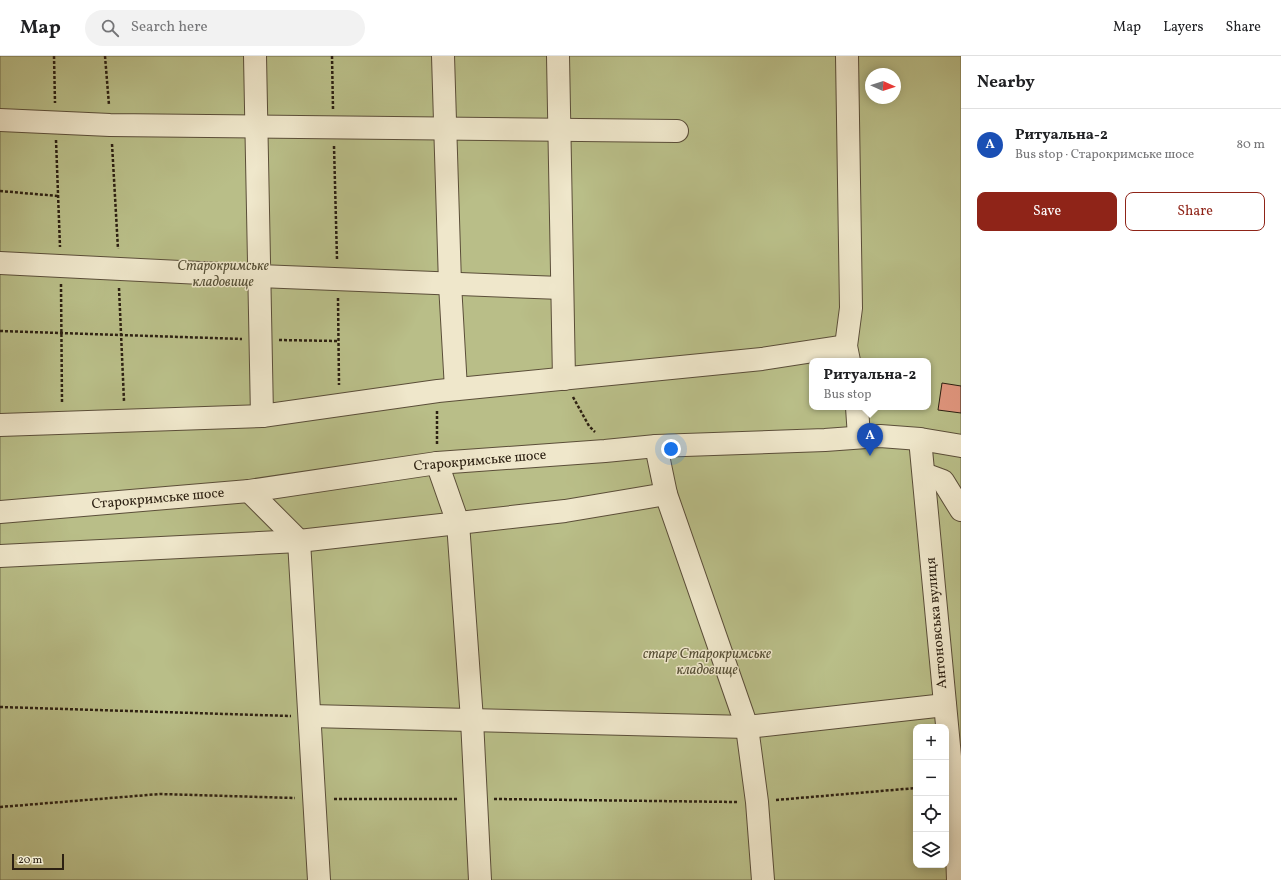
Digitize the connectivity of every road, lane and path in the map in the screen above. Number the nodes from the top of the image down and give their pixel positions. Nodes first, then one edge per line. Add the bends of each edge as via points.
1 (54, 56) edge
2 (105, 56) edge
3 (255, 56) edge
4 (332, 56) edge
5 (443, 56) edge
6 (558, 56) edge
7 (847, 56) edge
8 (0, 120) edge
9 (56, 124) junction
10 (110, 124) junction
11 (256, 127) junction
12 (334, 128) junction
13 (445, 129) junction
14 (559, 130) junction
15 (677, 132) dead end
16 (0, 191) edge
17 (58, 196) junction
18 (0, 262) edge
19 (60, 266) junction
20 (118, 269) junction
21 (259, 276) junction
22 (338, 280) junction
23 (450, 284) junction
24 (561, 288) junction
25 (0, 331) edge
26 (61, 333) junction
27 (121, 335) junction
28 (260, 340) junction
29 (338, 341) junction
30 (847, 353) edge
31 (564, 379) junction
32 (447, 390) junction
33 (339, 406) junction
34 (857, 410) edge
35 (262, 416) junction
36 (125, 421) junction
37 (62, 423) junction
38 (0, 425) edge
39 (859, 437) junction
40 (920, 439) junction
41 (656, 446) junction
42 (961, 446) edge
43 (605, 452) junction
44 (437, 463) junction
45 (924, 474) junction
46 (249, 491) junction
47 (666, 494) junction
48 (961, 510) edge
49 (0, 512) edge
50 (458, 523) junction
51 (299, 541) junction
52 (0, 556) edge
53 (945, 705) junction
54 (0, 707) edge
55 (310, 716) junction
56 (472, 720) junction
57 (747, 727) junction
58 (913, 788) edge
59 (314, 799) junction
60 (476, 799) junction
61 (757, 802) junction
62 (0, 807) edge
63 (319, 880) edge
64 (480, 880) edge
65 (763, 880) edge
66 (958, 880) edge

1 - 9 path
2 - 10 path
3 - 11 street
4 - 12 path
5 - 13 street
6 - 14 street
7 - 30 street via 851,308
8 - 9 street
9 - 10 street
9 - 17 path
10 - 11 street
10 - 20 path
11 - 12 street
11 - 21 street
12 - 13 street
12 - 22 path
13 - 14 street
13 - 23 street
14 - 15 street
14 - 24 street
16 - 17 path
17 - 19 path
18 - 19 street
19 - 20 street
19 - 26 path
20 - 21 street
20 - 27 path
21 - 22 street
21 - 28 street
22 - 23 street
22 - 29 path
23 - 24 street
23 - 32 street
24 - 31 street
25 - 26 path
26 - 27 path
26 - 37 path
27 - 28 path
27 - 36 path
28 - 29 path
28 - 35 street
29 - 33 path
30 - 31 street
31 - 32 street
31 - 43 path via 589,426 603,439
32 - 33 street
32 - 44 path
33 - 35 street
34 - 39 street
35 - 36 street
36 - 37 street
37 - 38 street
39 - 40 street, Старокримське шосе
39 - 41 street, Старокримське шосе
40 - 42 street, Старокримське шосе
40 - 45 street, Антоновська вулиця
41 - 43 street, Старокримське шосе
41 - 47 street
43 - 44 street, Старокримське шосе
44 - 46 street, Старокримське шосе
44 - 50 street
45 - 48 street via 942,481
45 - 53 street, Антоновська вулиця
46 - 49 street, Старокримське шосе
46 - 51 street
47 - 50 street via 565,511
47 - 57 street
50 - 51 street
50 - 56 street
51 - 52 street
51 - 55 street
53 - 57 street
53 - 66 street, Антоновська вулиця via 956,820
54 - 55 path
55 - 56 street
55 - 59 street
56 - 57 street
56 - 60 street
57 - 61 street
58 - 61 path
59 - 60 path
59 - 62 path via 160,794
59 - 63 street
60 - 61 path
60 - 64 street
61 - 65 street

